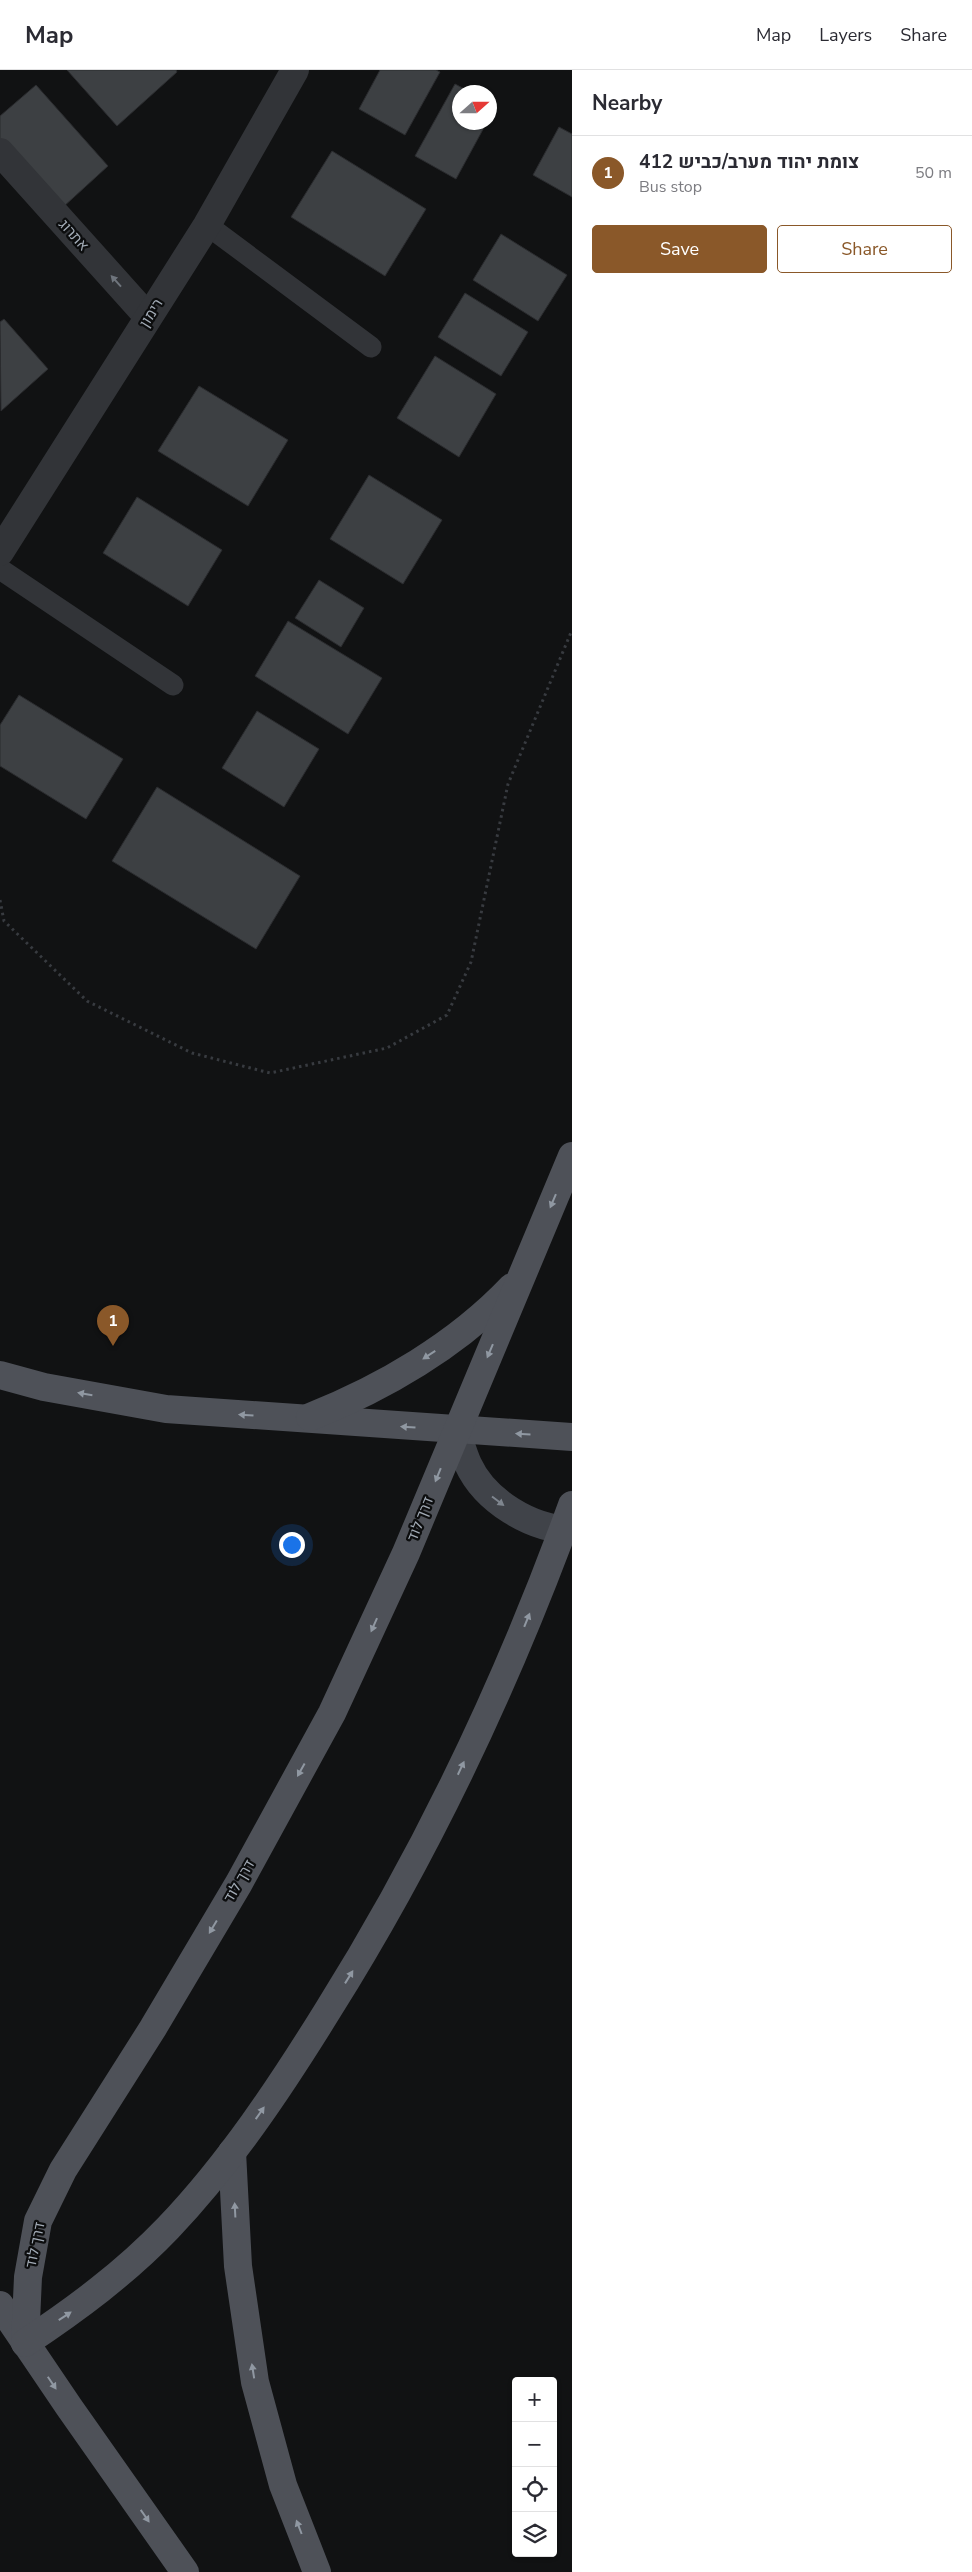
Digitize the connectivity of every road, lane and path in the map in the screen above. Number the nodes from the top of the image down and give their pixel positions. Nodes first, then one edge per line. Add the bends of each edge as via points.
1 (296, 70) edge
2 (0, 152) edge
3 (207, 225) junction
4 (148, 317) junction
5 (371, 347) dead end
6 (0, 552) edge
7 (0, 569) edge
8 (572, 630) edge
9 (173, 684) dead end
10 (0, 900) edge
11 (572, 1156) edge
12 (520, 1279) junction
13 (0, 1375) edge
14 (305, 1419) junction
15 (456, 1430) junction
16 (572, 1437) edge
17 (569, 1522) edge
18 (232, 2152) junction
19 (0, 2305) edge
20 (25, 2343) junction
21 (185, 2572) edge
22 (317, 2572) edge

1 - 3 street, רימון
4 -> 2 street, אתרוג
3 - 4 street, רימון
3 - 5 lane
4 - 6 street, רימון
7 - 9 lane
8 - 10 path via 508,784 471,962 447,1015 387,1048 270,1073 192,1053 86,1001 4,921
11 -> 12 main road, דרך לוד
12 -> 14 main road via 488,1310 426,1356 362,1394
12 -> 15 main road, דרך לוד
14 -> 13 main road via 166,1409
15 -> 14 main road
16 -> 15 main road
15 -> 17 street via 468,1465 494,1499 524,1518
15 -> 20 main road, דרך לוד via 402,1562 332,1713 239,1883 63,2170 38,2221 28,2277
18 -> 17 main road via 295,2064 375,1936 441,1812 499,1689
20 -> 18 main road via 75,2310 119,2274 168,2228
22 -> 18 main road via 283,2485 255,2382 238,2266
19 - 20 main road
20 -> 21 main road

